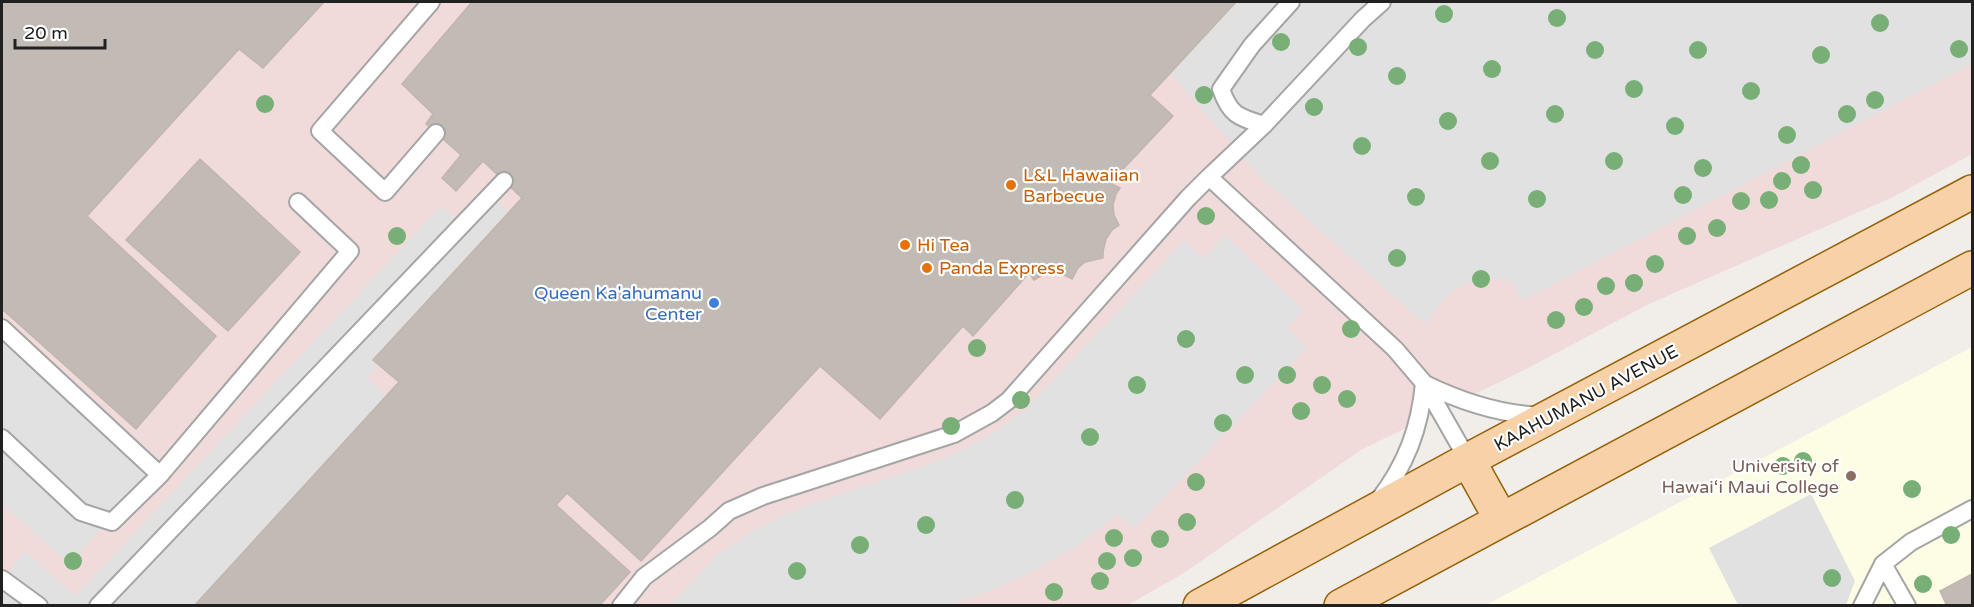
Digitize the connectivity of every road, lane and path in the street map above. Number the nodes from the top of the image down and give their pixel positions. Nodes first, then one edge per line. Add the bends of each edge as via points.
1 (431, 2) edge
2 (1291, 2) edge
3 (1382, 2) edge
4 (1264, 125) junction
5 (436, 133) dead end
6 (1209, 177) junction
7 (504, 181) dead end
8 (1972, 192) edge
9 (298, 202) dead end
10 (1972, 268) edge
11 (2, 328) edge
12 (1424, 384) junction
13 (1550, 417) junction
14 (2, 438) edge
15 (1468, 460) junction
16 (160, 475) junction
17 (1972, 508) edge
18 (1363, 516) junction
19 (1501, 519) junction
20 (1883, 564) junction
21 (2, 579) edge
22 (39, 606) edge
23 (98, 606) edge
24 (621, 606) edge
25 (1200, 606) edge
26 (1341, 606) edge
27 (1862, 606) edge
28 (1906, 606) edge

1 - 5 lane via 320,131 385,192
2 - 4 lane via 1252,45 1221,89 1226,105 1240,118
3 - 4 lane
4 - 6 lane
6 - 12 lane via 1395,349
6 - 24 lane via 1009,400 992,413 954,434 739,505 644,577
7 - 23 lane
8 - 13 main road, KAAHUMANU AVENUE
9 - 16 lane via 350,251
10 - 19 main road
11 - 16 lane
12 - 13 lane via 1482,407
12 - 15 lane
12 - 18 lane via 1411,446 1391,484
13 - 15 main road, KAAHUMANU AVENUE
14 - 16 lane via 81,512 112,522
15 - 18 main road, KAAHUMANU AVENUE
15 - 19 main road
17 - 20 lane via 1911,542
18 - 25 main road, KAAHUMANU AVENUE
19 - 26 main road
20 - 27 lane
20 - 28 lane
21 - 22 lane

